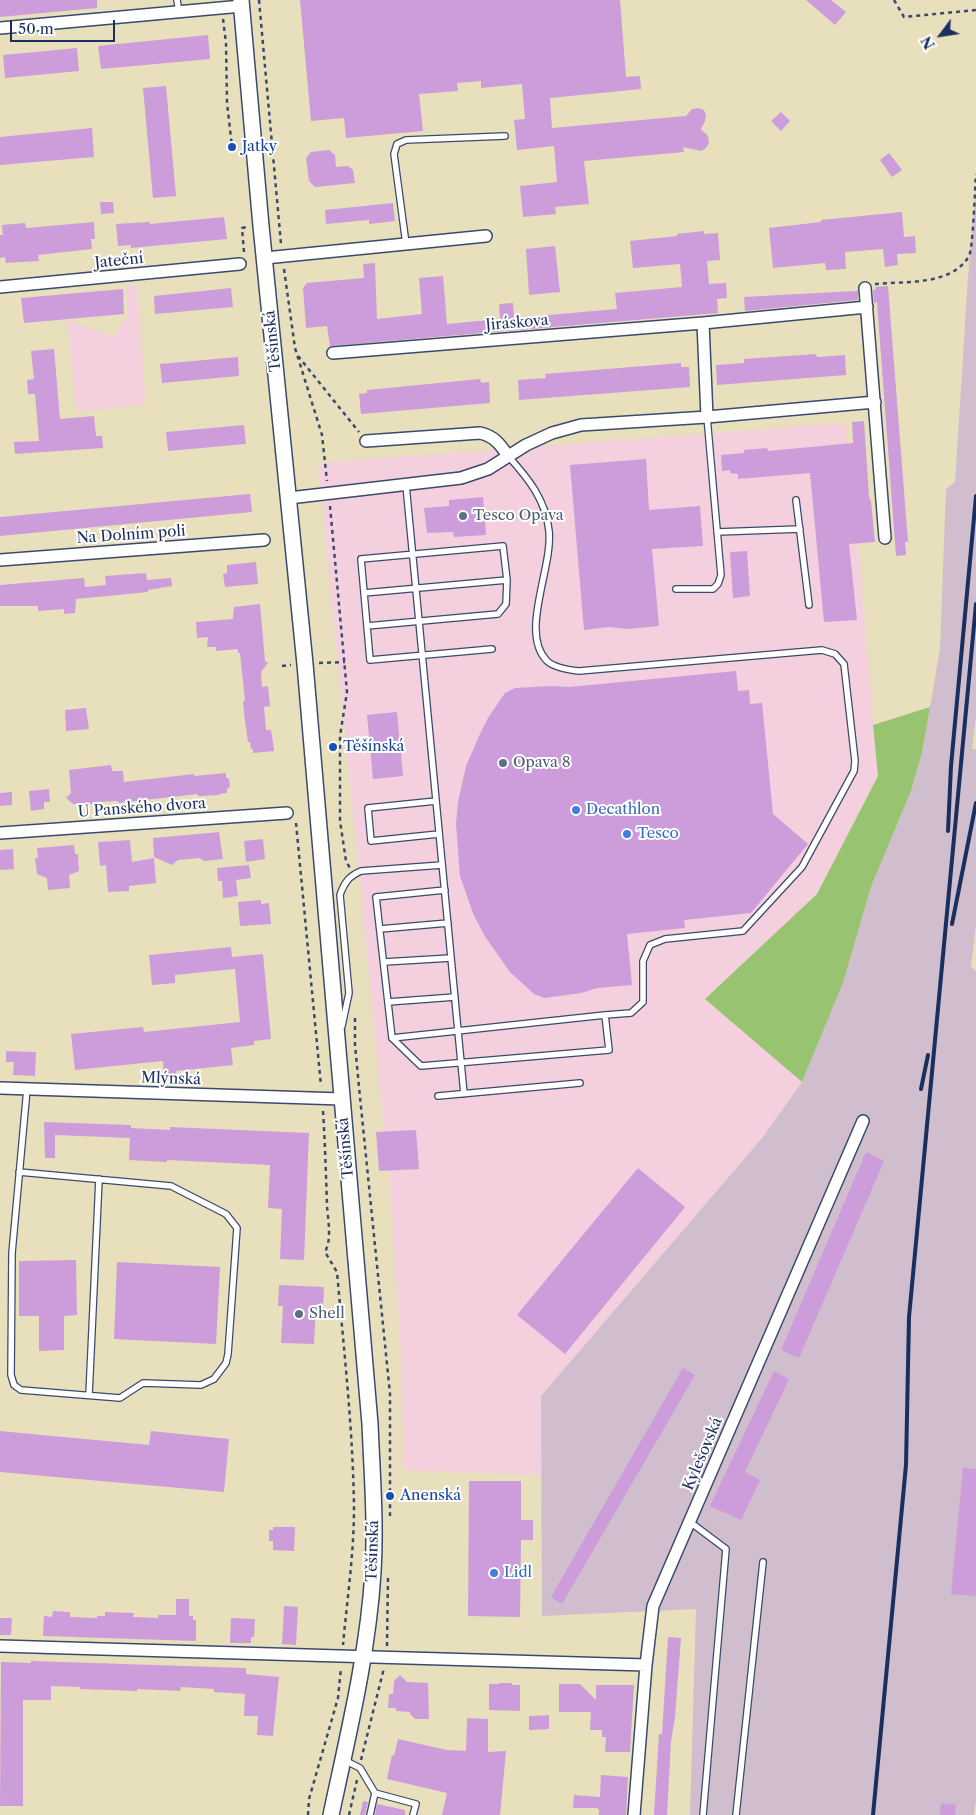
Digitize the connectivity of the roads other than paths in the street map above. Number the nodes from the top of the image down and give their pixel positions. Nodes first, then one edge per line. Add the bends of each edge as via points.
1 (241, 3) edge
2 (178, 6) edge
3 (0, 28) edge
4 (505, 136) dead end
5 (486, 236) dead end
6 (406, 244) junction
7 (264, 258) junction
8 (240, 264) dead end
9 (0, 288) edge
10 (866, 288) road end
11 (867, 307) junction
12 (703, 323) junction
13 (333, 353) dead end
14 (875, 402) junction
15 (707, 417) junction
16 (366, 441) road end
17 (508, 456) junction
18 (406, 485) junction
19 (289, 498) junction
20 (796, 500) dead end
21 (800, 529) junction
22 (717, 532) junction
23 (885, 538) dead end
24 (264, 540) dead end
25 (413, 555) junction
26 (0, 560) edge
27 (506, 580) junction
28 (416, 588) junction
29 (676, 589) dead end
30 (364, 593) junction
31 (809, 605) dead end
32 (419, 623) junction
33 (367, 626) junction
34 (492, 649) dead end
35 (422, 655) junction
36 (436, 801) junction
37 (291, 817) road end
38 (0, 833) edge
39 (439, 834) junction
40 (442, 865) junction
41 (445, 890) junction
42 (448, 923) junction
43 (380, 929) junction
44 (451, 958) junction
45 (384, 962) junction
46 (455, 997) junction
47 (388, 1002) junction
48 (605, 1015) junction
49 (458, 1030) junction
50 (392, 1038) junction
51 (338, 1045) junction
52 (461, 1063) junction
53 (580, 1083) dead end
54 (0, 1088) edge
55 (27, 1089) junction
56 (464, 1094) junction
57 (438, 1096) dead end
58 (342, 1099) junction
59 (863, 1121) dead end
60 (19, 1172) junction
61 (99, 1179) junction
62 (89, 1395) junction
63 (690, 1521) junction
64 (763, 1562) dead end
65 (0, 1646) edge
66 (363, 1658) junction
67 (646, 1665) junction
68 (343, 1759) junction
69 (375, 1793) junction
70 (331, 1815) edge
71 (370, 1815) edge
72 (413, 1815) edge
73 (634, 1815) edge
74 (702, 1815) edge
75 (736, 1815) edge

1 - 2 street via 222,8
1 - 7 street, Těšínská
2 - 3 street
4 - 6 lane via 406,140 397,144 394,154
5 - 6 street
6 - 7 street
7 - 19 street, Těšínská
8 - 9 street, Jateční
10 - 11 street
11 - 12 street, Jiráskova
11 - 14 street
12 - 13 street, Jiráskova
12 - 15 street
14 - 15 street
14 - 23 street
15 - 17 street via 581,425 552,433
15 - 22 lane
16 - 17 street via 480,432 490,435
17 - 18 street via 488,469 461,478
17 - 48 lane via 535,489 546,515 550,546 535,632 538,649 548,662 563,669 579,671 822,650 835,654 844,664 854,771 802,867 743,931 665,939 650,945 643,961 643,1002 631,1013
18 - 19 street
18 - 25 lane
19 - 51 street, Těšínská
20 - 21 lane
21 - 22 lane
21 - 31 lane
22 - 29 lane via 721,575 718,584 713,589
24 - 26 street, Na Dolním poli
25 - 27 lane via 503,546
25 - 28 lane
25 - 30 lane via 361,559
27 - 28 lane
27 - 32 lane via 506,604 498,614
28 - 30 lane
28 - 32 lane
30 - 33 lane
32 - 33 lane
32 - 35 lane
33 - 35 lane via 370,660
34 - 35 lane
35 - 36 lane
36 - 39 lane
36 - 39 lane via 368,808 371,841
37 - 38 street, U Panského dvora
39 - 40 lane
40 - 41 lane
40 - 51 lane via 361,871 346,880 340,895 348,993
41 - 42 lane
41 - 43 lane via 376,897
42 - 43 lane
42 - 44 lane
43 - 45 lane
44 - 45 lane
44 - 46 lane
45 - 47 lane
46 - 47 lane
46 - 49 lane
47 - 50 lane
48 - 49 lane
48 - 52 lane via 609,1050
49 - 50 lane
49 - 52 lane
50 - 52 lane via 421,1066
51 - 58 street, Těšínská
52 - 56 lane
53 - 56 lane
54 - 55 street, Mlýnská
55 - 58 street, Mlýnská
55 - 60 lane
56 - 57 lane
58 - 66 street, Těšínská via 370,1424 374,1512 373,1572
59 - 63 street, Kylešovská
60 - 61 lane
60 - 62 lane via 12,1253 11,1375 14,1385 21,1390
61 - 62 lane
61 - 62 lane via 171,1186 226,1214 236,1228 228,1354 226,1363 214,1379 201,1385 143,1382 120,1398
63 - 67 street, Kylešovská via 653,1606
63 - 74 lane via 726,1549
64 - 75 lane
65 - 66 street
66 - 67 street
66 - 68 street, Těšínská
67 - 73 street, Kylešovská
68 - 69 lane via 360,1768
68 - 70 street, Těšínská
69 - 71 lane
69 - 72 lane via 416,1804

